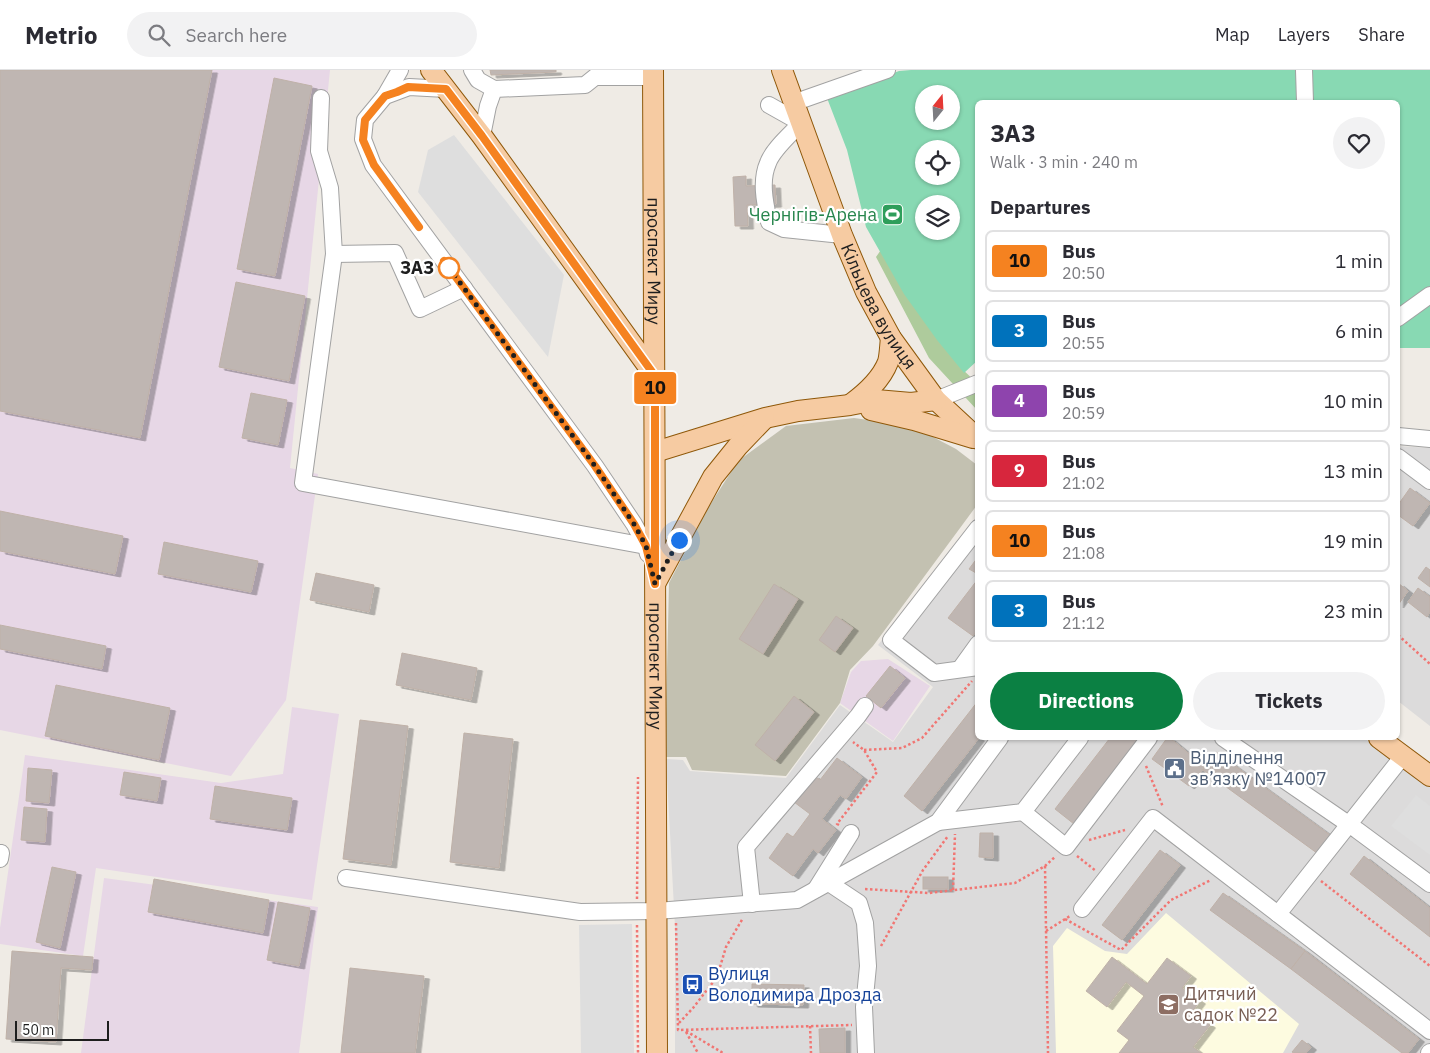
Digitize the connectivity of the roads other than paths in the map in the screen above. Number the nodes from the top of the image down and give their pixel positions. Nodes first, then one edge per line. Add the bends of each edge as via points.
1 (400, 70) edge
2 (431, 70) edge
3 (472, 70) edge
4 (782, 70) edge
5 (887, 70) edge
6 (1304, 70) edge
7 (653, 74) edge
8 (446, 89) junction
9 (494, 89) junction
10 (385, 96) junction
11 (321, 98) dead end
12 (1305, 100) edge
13 (793, 103) junction
14 (769, 105) dead end
15 (488, 106) junction
16 (466, 115) junction
17 (801, 123) junction
18 (482, 136) junction
19 (842, 235) junction
20 (334, 254) junction
21 (464, 288) junction
22 (1430, 294) edge
23 (1400, 316) edge
24 (892, 338) junction
25 (655, 376) junction
26 (975, 384) edge
27 (936, 400) junction
28 (850, 405) junction
29 (765, 418) junction
30 (975, 436) edge
31 (1400, 436) edge
32 (975, 438) edge
33 (1430, 438) edge
34 (655, 452) junction
35 (1400, 458) edge
36 (1430, 481) edge
37 (975, 532) edge
38 (646, 546) junction
39 (655, 584) junction
40 (975, 648) edge
41 (975, 667) edge
42 (960, 669) junction
43 (865, 706) dead end
44 (999, 740) edge
45 (1078, 740) edge
46 (1226, 740) edge
47 (1383, 740) edge
48 (1145, 744) edge
49 (1404, 756) junction
50 (1430, 776) edge
51 (1023, 812) junction
52 (938, 822) junction
53 (1349, 825) junction
54 (851, 834) road end
55 (1, 853) edge
56 (0, 859) edge
57 (346, 878) dead end
58 (1430, 884) edge
59 (822, 887) junction
60 (752, 904) junction
61 (1082, 909) road end
62 (667, 911) junction
63 (1278, 914) junction
64 (1430, 1031) edge
65 (657, 1053) edge
66 (866, 1053) edge

1 - 10 street
2 - 8 main road
3 - 9 street via 478,80
4 - 13 main road, Кільцева вулиця
5 - 13 street
6 - 12 street
7 - 9 street via 595,77 584,85
7 - 25 main road, проспект Миру
8 - 10 street via 408,87
8 - 16 main road
9 - 15 street
10 - 21 street via 365,120 363,140 374,165
11 - 20 street via 319,152 330,188
13 - 17 main road, Кільцева вулиця
14 - 17 street
15 - 16 street
15 - 18 street
16 - 18 main road
17 - 19 main road, Кільцева вулиця
17 - 19 street via 768,162 764,186 769,222 784,230
18 - 25 main road
19 - 24 main road, Кільцева вулиця via 866,292
20 - 21 street via 395,252 420,309
20 - 38 street via 302,482
21 - 38 street via 595,466
22 - 23 street
24 - 27 main road, Кільцева вулиця
24 - 28 main road via 888,362 880,378
25 - 34 main road, проспект Миру
26 - 27 street
27 - 28 main road via 911,403 876,400
27 - 30 main road, Кільцева вулиця
28 - 29 main road
28 - 32 main road
29 - 34 main road
29 - 39 main road via 713,477
31 - 33 street
34 - 39 main road, проспект Миру
35 - 36 street
37 - 42 street via 890,640 934,673
38 - 39 street
39 - 62 main road, проспект Миру
40 - 42 street
41 - 42 street
43 - 60 street via 746,847
44 - 52 street
45 - 51 street
46 - 53 street
47 - 49 main road
48 - 51 street via 1066,847
49 - 50 main road
49 - 53 street
51 - 52 street via 955,823
52 - 59 street
53 - 58 street
53 - 63 street
54 - 59 street
55 - 56 street
57 - 62 street via 580,912
59 - 60 street via 797,900
59 - 66 street via 859,903 865,923 868,966 864,1007
60 - 62 street
61 - 63 street via 1153,818
62 - 65 main road, проспект Миру
63 - 64 street

